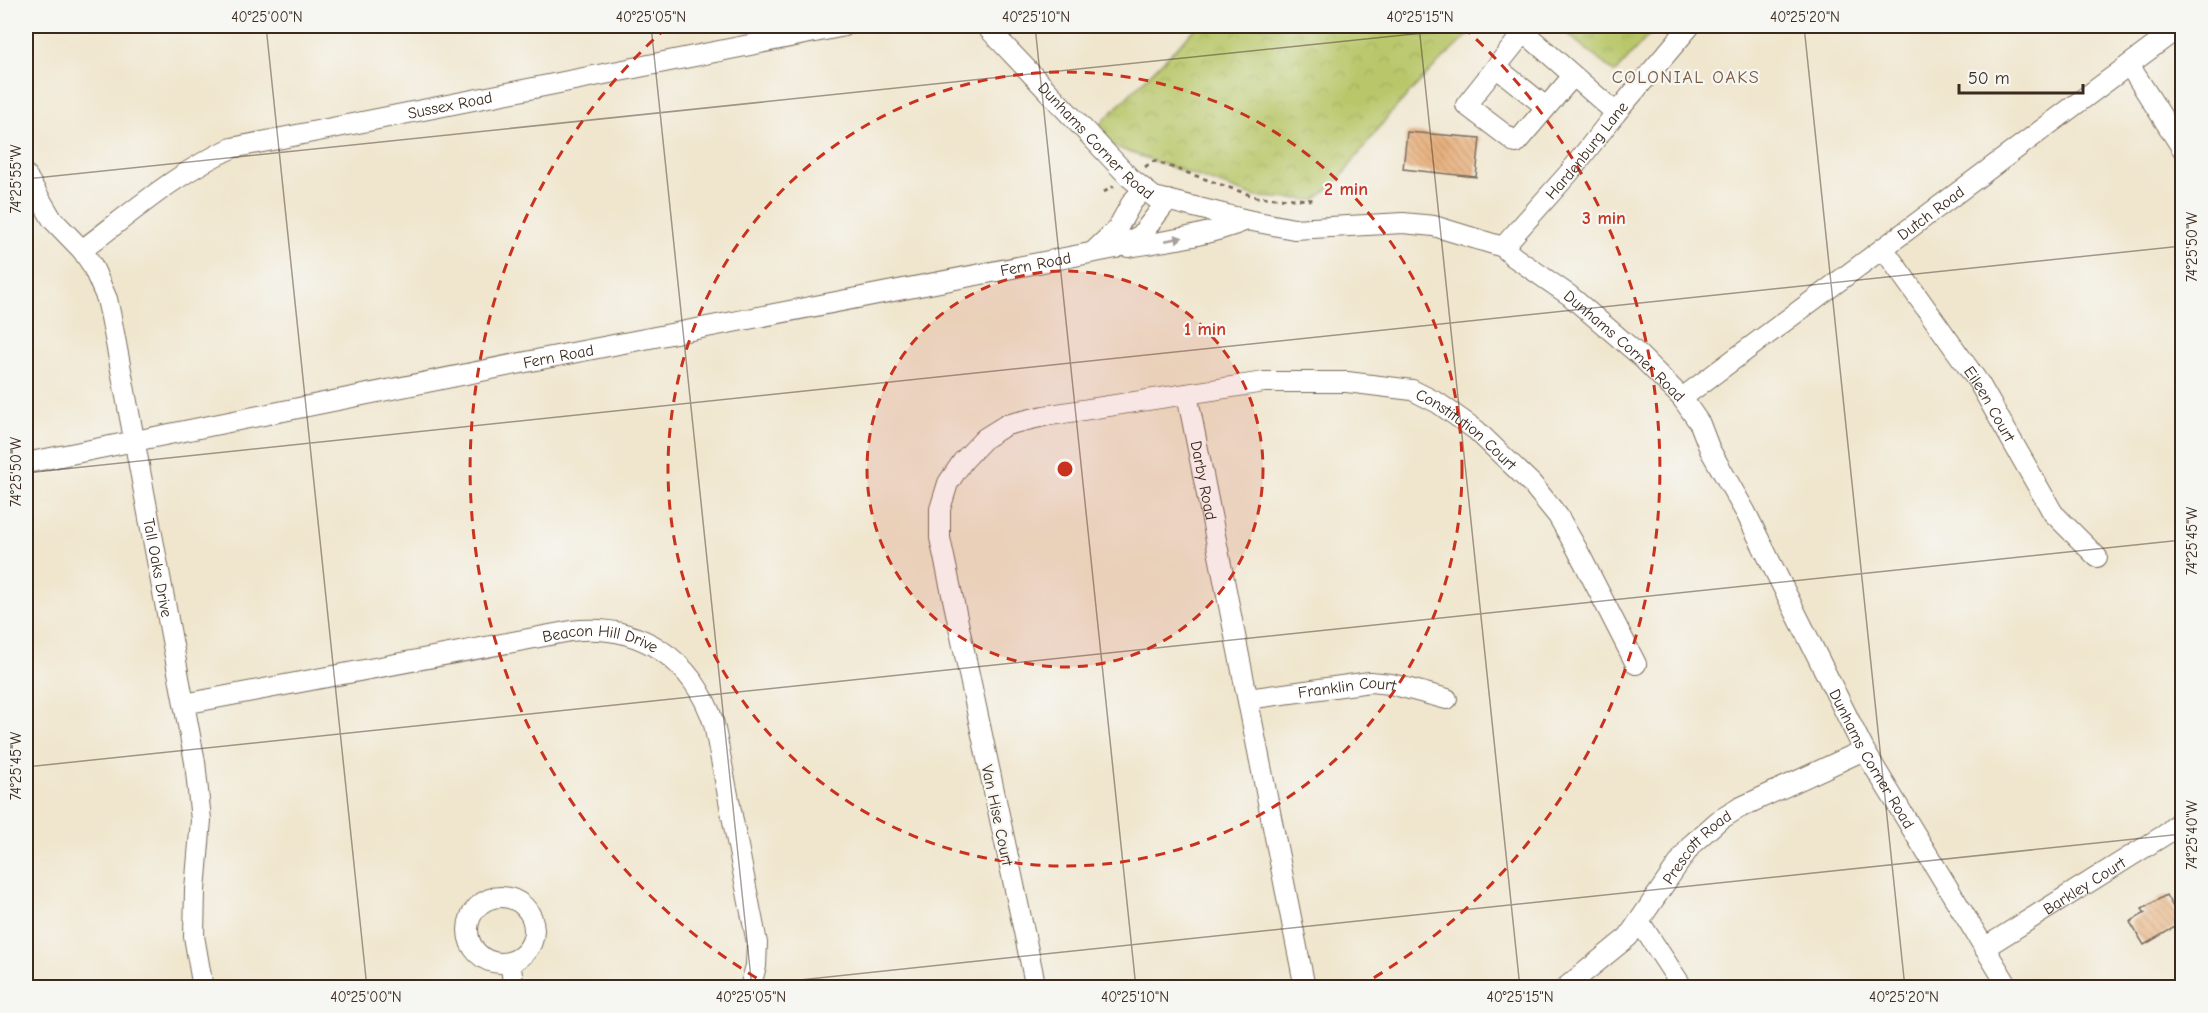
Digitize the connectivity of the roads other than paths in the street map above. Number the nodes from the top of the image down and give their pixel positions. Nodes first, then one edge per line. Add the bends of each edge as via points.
1 (845, 26) edge
2 (986, 26) edge
3 (1690, 26) edge
4 (2181, 26) edge
5 (2129, 65) junction
6 (1497, 68) junction
7 (1573, 76) junction
8 (1546, 107) junction
9 (1616, 113) junction
10 (2182, 148) edge
11 (26, 175) edge
12 (1144, 189) junction
13 (1168, 200) junction
14 (1247, 220) junction
15 (1503, 247) junction
16 (1116, 248) junction
17 (1883, 248) junction
18 (82, 250) junction
19 (1093, 252) junction
20 (1187, 394) junction
21 (1682, 398) junction
22 (135, 441) junction
23 (26, 464) edge
24 (2097, 557) dead end
25 (1636, 664) dead end
26 (1248, 699) junction
27 (1447, 699) dead end
28 (184, 704) junction
29 (1864, 750) junction
30 (2182, 819) edge
31 (1639, 921) junction
32 (1984, 948) junction
33 (510, 962) dead end
34 (203, 987) edge
35 (514, 987) edge
36 (750, 987) edge
37 (1036, 987) edge
38 (1305, 987) edge
39 (1565, 987) edge
40 (1683, 987) edge
41 (2009, 987) edge

1 - 18 street, Sussex Road via 232,148 177,178
2 - 12 street, Dunhams Corner Road
3 - 9 street, Hardenburg Lane
4 - 5 street, Dutch Road
5 - 10 street
5 - 17 street, Dutch Road
6 - 7 street via 1524,32
6 - 8 street
6 - 8 street via 1466,105 1516,143
7 - 8 street
7 - 9 street
9 - 15 street, Hardenburg Lane
11 - 18 street, Tall Oaks Drive via 52,219
12 - 13 street, Dunhams Corner Road via 1154,197
12 - 19 street, Fern Road via 1117,229
13 - 14 street, Dunhams Corner Road
13 - 16 street, Fern Road via 1141,235
14 - 15 street, Dunhams Corner Road via 1294,229 1403,223 1434,226
16 -> 14 street via 1193,235
15 - 21 street, Dunhams Corner Road via 1576,301
16 - 19 street, Fern Road
17 - 21 street, Dutch Road
17 - 24 street, Eileen Court via 1979,383 2053,513
18 - 22 street, Tall Oaks Drive via 107,299
19 - 22 street, Fern Road
20 - 25 street, Constitution Court via 1264,382 1347,382 1412,390 1438,403 1476,430 1532,484 1558,516
20 - 26 street, Darby Road
20 - 37 street, Van Hise Court via 1006,425 985,438 963,461 948,483 940,509 940,538 960,642
21 - 29 street, Dunhams Corner Road via 1700,424
22 - 23 street, Fern Road
22 - 28 street, Tall Oaks Drive
26 - 27 street, Franklin Court via 1370,682
26 - 38 street, Darby Road
28 - 34 street, Tall Oaks Drive via 201,819 194,936
28 - 36 street, Beacon Hill Drive via 572,631 611,631 649,643 691,677 714,724 757,943
29 - 31 street, Prescott Road via 1718,821 1692,844
29 - 32 street, Dunhams Corner Road
30 - 32 street, Barkley Court via 2166,834
31 - 39 street, Prescott Road via 1628,937
31 - 40 street
32 - 41 street, Dunhams Corner Road
33 - 35 street

